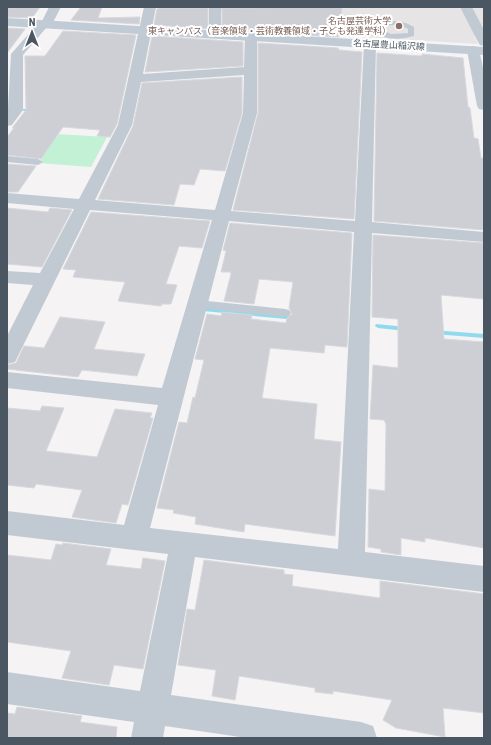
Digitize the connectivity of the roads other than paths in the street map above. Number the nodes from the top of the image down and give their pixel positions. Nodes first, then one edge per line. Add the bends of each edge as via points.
1 (55, 7) edge
2 (150, 7) edge
3 (215, 7) edge
4 (466, 7) edge
5 (7, 22) edge
6 (394, 23) junction
7 (44, 24) junction
8 (145, 31) junction
9 (215, 35) junction
10 (250, 37) junction
11 (394, 41) junction
12 (484, 42) edge
13 (370, 44) junction
14 (478, 51) edge
15 (250, 71) junction
16 (135, 78) junction
17 (12, 89) edge
18 (484, 106) edge
19 (7, 122) edge
20 (7, 159) edge
21 (38, 162) dead end
22 (7, 198) edge
23 (84, 204) junction
24 (222, 215) junction
25 (363, 227) junction
26 (484, 237) edge
27 (7, 277) edge
28 (46, 280) junction
29 (197, 304) junction
30 (285, 313) dead end
31 (7, 356) edge
32 (7, 380) edge
33 (171, 398) junction
34 (7, 523) edge
35 (134, 538) junction
36 (184, 544) junction
37 (351, 564) junction
38 (484, 579) edge
39 (7, 688) edge
40 (150, 723) edge
41 (361, 738) edge

1 - 7 street
2 - 8 street
3 - 9 street
4 - 12 street
5 - 7 main road, 名古屋豊山稲沢線
6 - 11 lane
6 - 11 lane via 412,28 411,34
6 - 11 lane via 379,24 374,28
7 - 8 main road, 名古屋豊山稲沢線
7 - 17 street via 17,54
8 - 9 main road, 名古屋豊山稲沢線
8 - 16 street
9 - 10 main road, 名古屋豊山稲沢線
10 - 13 main road, 名古屋豊山稲沢線
10 - 15 street
11 - 13 main road, 名古屋豊山稲沢線
11 - 14 main road, 名古屋豊山稲沢線
13 - 25 street
14 - 18 street
15 - 16 street
15 - 24 street via 250,113
16 - 23 street via 125,125
17 - 19 street via 16,110
20 - 21 lane
22 - 23 street
23 - 24 street
23 - 28 street
24 - 25 street
24 - 29 street
25 - 26 street
25 - 37 street
27 - 28 street
28 - 31 street
29 - 30 lane
29 - 33 street
32 - 33 street
33 - 35 street
34 - 35 street
35 - 36 street
36 - 37 street
36 - 40 street
37 - 38 street
39 - 40 street
40 - 41 street

